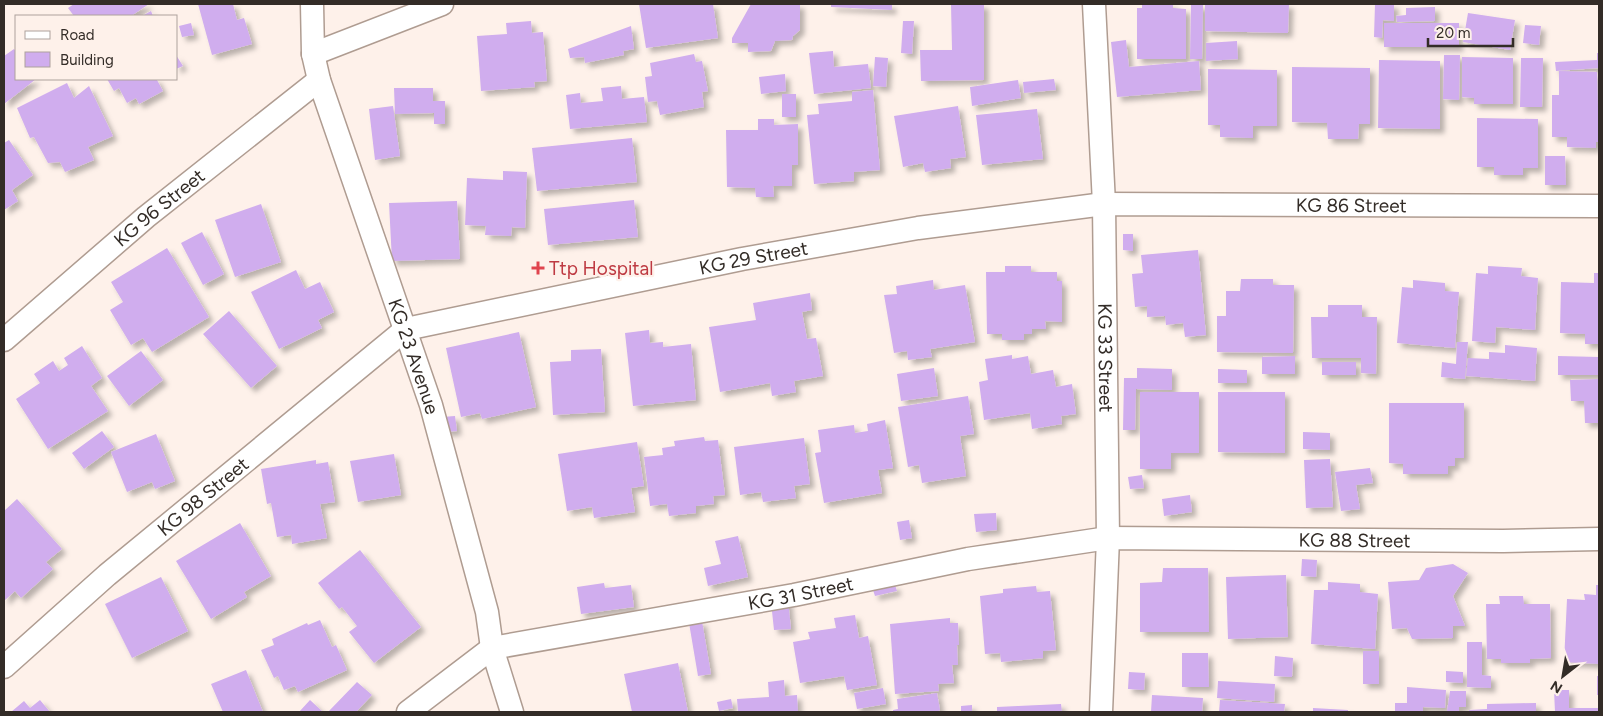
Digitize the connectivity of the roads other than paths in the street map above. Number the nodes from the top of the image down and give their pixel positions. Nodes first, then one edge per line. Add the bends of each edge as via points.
1 (312, 4) edge
2 (442, 4) edge
3 (1094, 4) edge
4 (313, 54) junction
5 (319, 80) junction
6 (1104, 204) junction
7 (1599, 206) edge
8 (406, 329) junction
9 (4, 340) edge
10 (1108, 538) junction
11 (1599, 539) edge
12 (492, 648) junction
13 (4, 667) edge
14 (408, 712) edge
15 (512, 712) edge
16 (1101, 712) edge

1 - 4 street, KG 23 Avenue
2 - 4 street
3 - 6 street, KG 33 Street
4 - 5 street, KG 23 Avenue
5 - 8 street, KG 23 Avenue
5 - 9 street, KG 96 Street via 146,217
6 - 7 street, KG 86 Street
6 - 8 street, KG 29 Street via 918,228 742,258
6 - 10 street, KG 33 Street
8 - 12 street, KG 23 Avenue via 449,469 487,612
8 - 13 street, KG 98 Street via 106,575
10 - 11 street, KG 88 Street
10 - 12 street, KG 31 Street via 968,559 794,595
10 - 16 street, KG 33 Street
12 - 14 street
12 - 15 street, KG 23 Avenue

